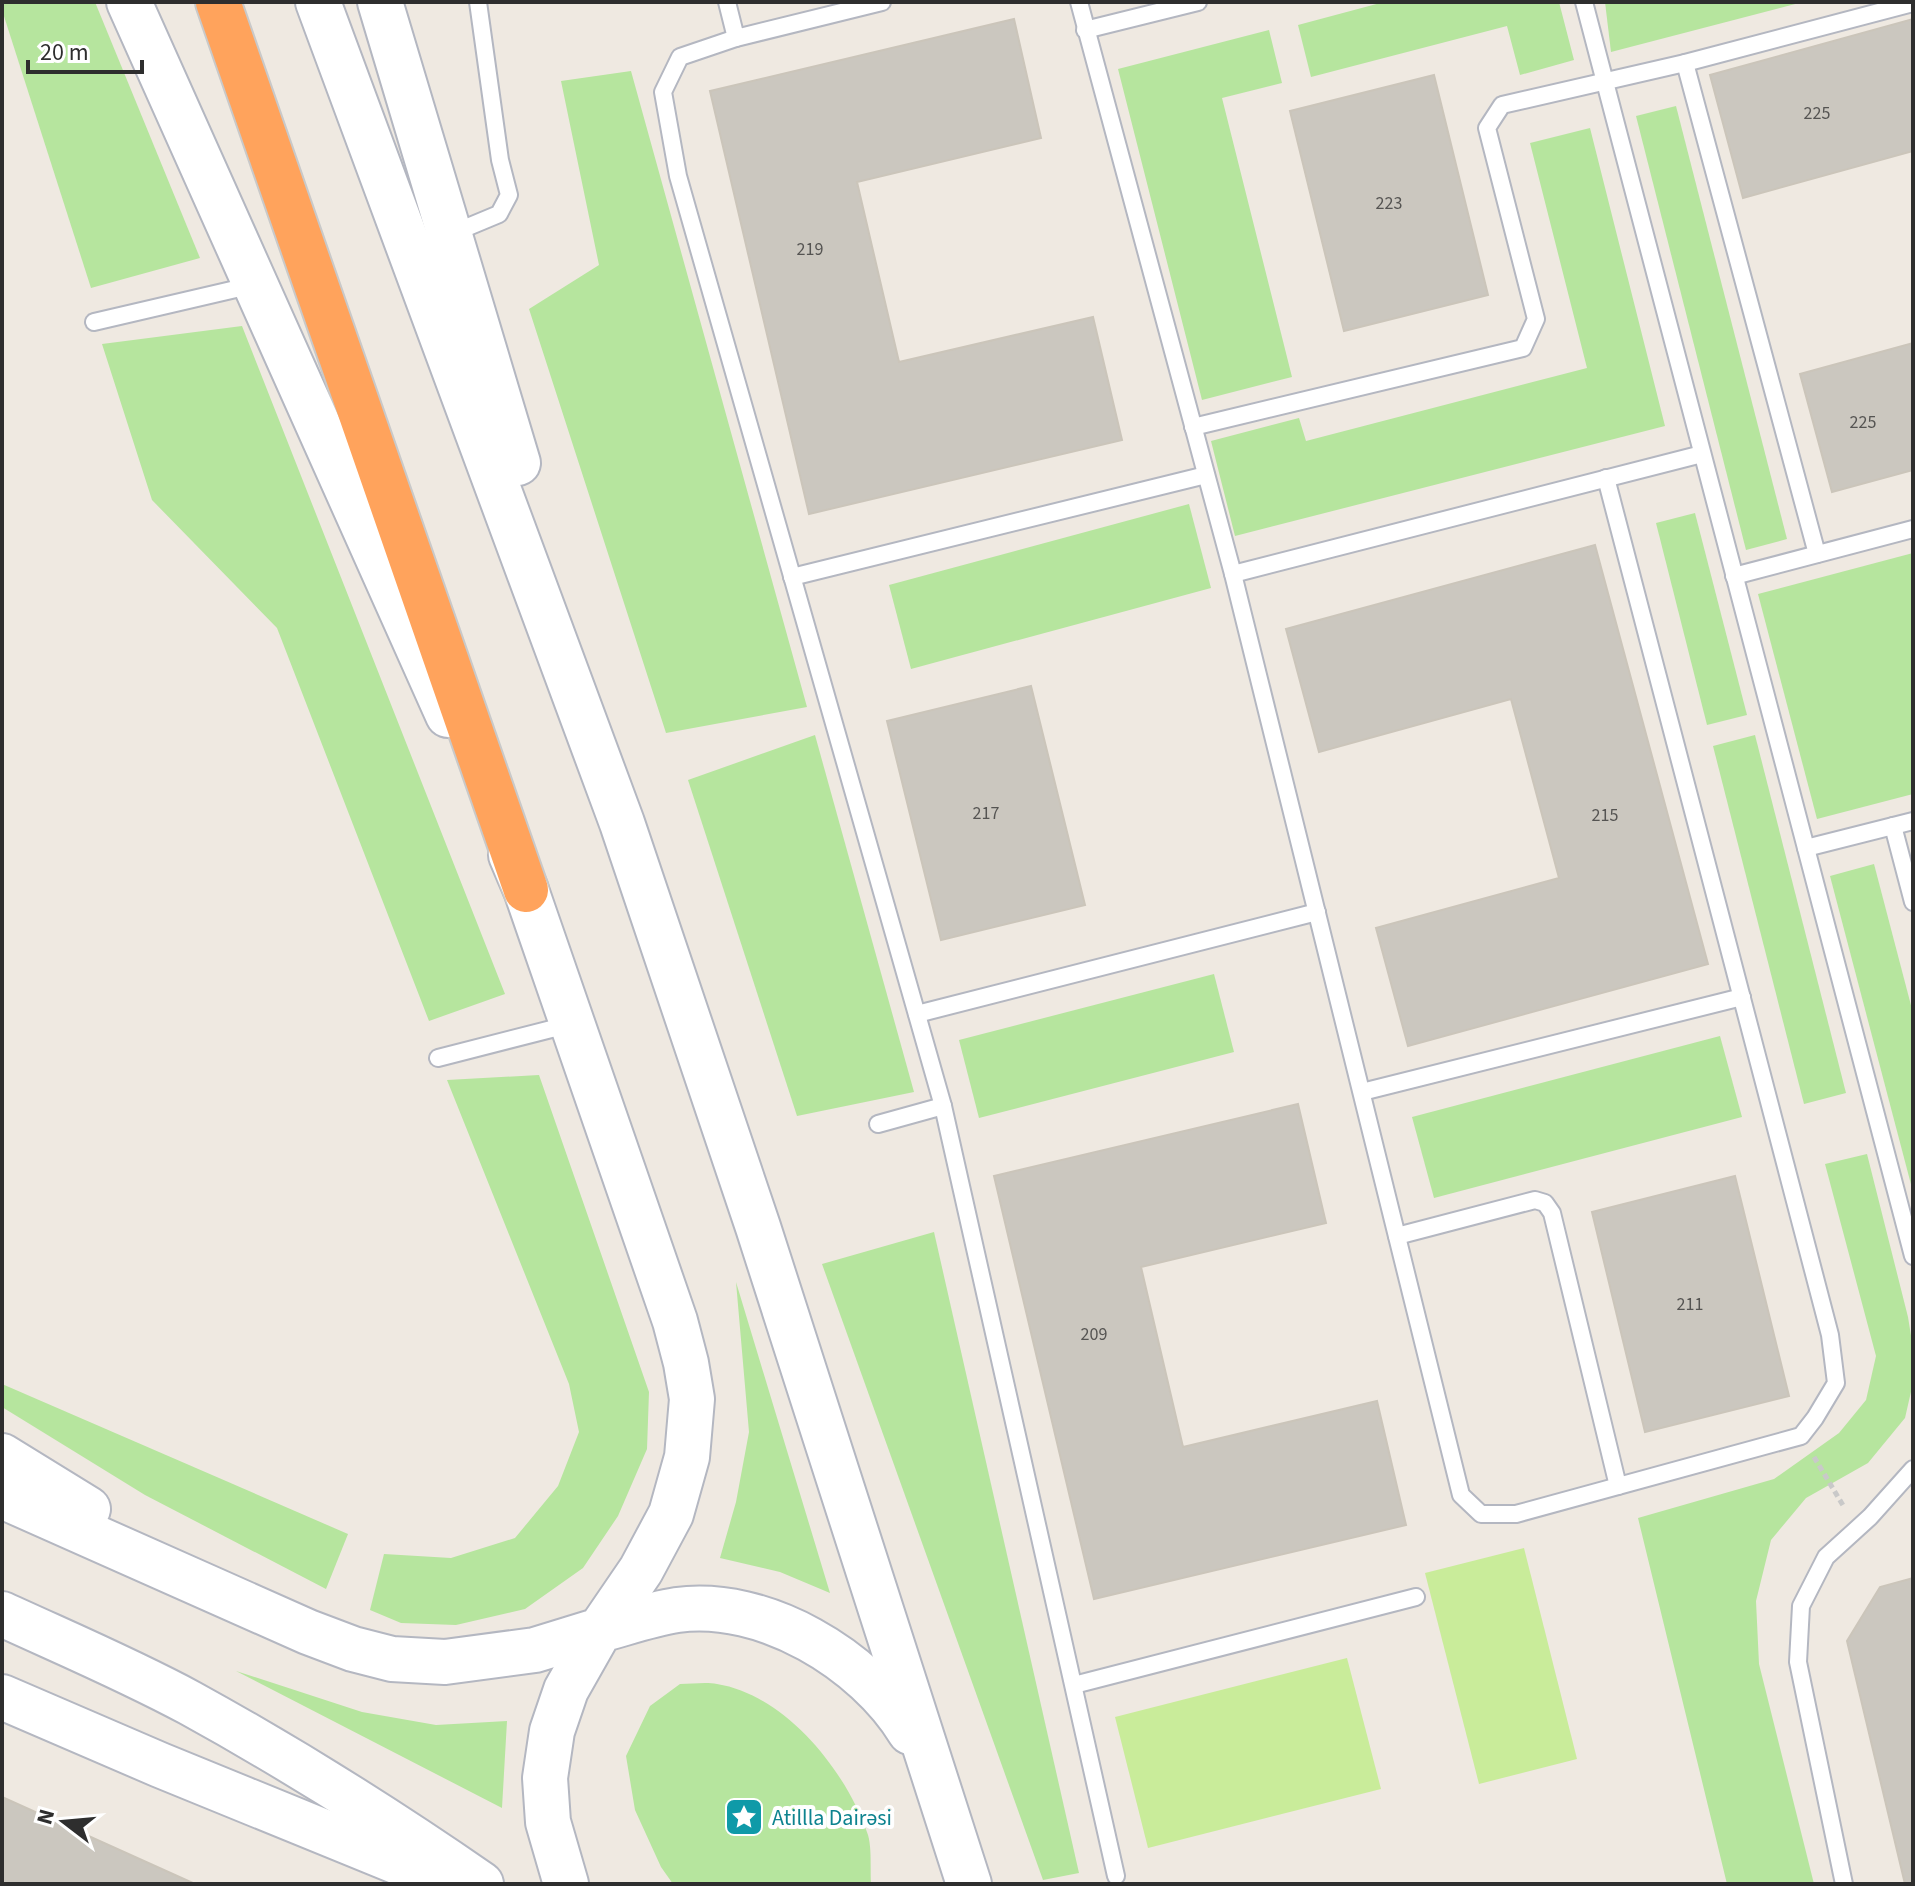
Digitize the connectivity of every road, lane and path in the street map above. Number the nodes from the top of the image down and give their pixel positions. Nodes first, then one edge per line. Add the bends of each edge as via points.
1 (129, 2) edge
2 (218, 2) edge
3 (318, 2) edge
4 (380, 2) edge
5 (478, 2) edge
6 (727, 2) edge
7 (882, 2) edge
8 (1079, 2) edge
9 (1198, 2) edge
10 (1584, 2) edge
11 (1913, 3) edge
12 (1085, 30) junction
13 (736, 38) junction
14 (1685, 63) junction
15 (1605, 81) junction
16 (450, 235) junction
17 (254, 284) junction
18 (94, 322) dead end
19 (1193, 427) junction
20 (1702, 454) junction
21 (1206, 475) junction
22 (1606, 478) junction
23 (1913, 529) edge
24 (1817, 554) junction
25 (1233, 574) junction
26 (1734, 576) junction
27 (792, 577) junction
28 (1913, 821) edge
29 (622, 823) junction
30 (1893, 826) junction
31 (1806, 848) junction
32 (526, 890) junction
33 (1913, 902) edge
34 (1317, 912) junction
35 (1742, 997) junction
36 (917, 1014) junction
37 (572, 1023) junction
38 (438, 1058) dead end
39 (1362, 1092) junction
40 (943, 1106) junction
41 (878, 1124) dead end
42 (1397, 1236) junction
43 (1913, 1256) edge
44 (1801, 1436) junction
45 (2, 1456) edge
46 (1913, 1470) edge
47 (1618, 1486) junction
48 (2, 1496) edge
49 (1857, 1529) junction
50 (1416, 1597) dead end
51 (237, 1601) junction
52 (2, 1614) edge
53 (600, 1630) junction
54 (1074, 1685) junction
55 (2, 1697) edge
56 (930, 1766) junction
57 (1116, 1876) dead end
58 (452, 1884) edge
59 (481, 1884) edge
60 (566, 1884) edge
61 (935, 1884) edge
62 (969, 1884) edge
63 (1844, 1884) edge

1 - 17 main road
2 - 32 highway
3 - 29 main road
4 - 16 main road
5 - 16 lane via 509,195 499,214
6 - 13 lane
7 - 13 lane
8 - 12 lane
9 - 12 lane
10 - 15 lane
11 - 14 lane
12 - 19 lane
13 - 27 lane via 680,57 663,92 678,176
14 - 15 lane
14 - 24 lane
15 - 19 lane via 1502,105 1487,128 1536,319 1523,348
15 - 20 lane
16 - 29 main road
17 - 18 lane
17 - 32 main road
19 - 21 lane
20 - 22 lane
20 - 26 lane
21 - 25 lane
21 - 27 lane
22 - 25 lane
22 - 35 lane
23 - 24 lane
24 - 26 lane
25 - 34 lane
26 - 31 lane
27 - 36 lane
28 - 30 lane
29 - 56 main road
30 - 31 lane
30 - 33 lane
31 - 43 lane
32 - 37 main road
34 - 36 lane
34 - 39 lane
35 - 39 lane
35 - 44 lane via 1830,1335 1836,1383
36 - 40 lane
37 - 38 lane
37 - 53 main road via 675,1321 692,1399 687,1457 671,1514
39 - 42 lane
40 - 41 lane
40 - 54 lane
42 - 47 lane via 1461,1495 1481,1514 1516,1514
42 - 47 lane via 1535,1200 1545,1203 1552,1213
44 - 47 lane
44 - 49 path
45 - 51 main road
46 - 49 lane
48 - 51 main road
49 - 63 lane via 1826,1557 1801,1606 1798,1662
50 - 54 lane
51 - 53 main road via 353,1649 392,1659 445,1662 505,1656
52 - 59 main road via 188,1702 406,1832
53 - 56 main road via 679,1610 715,1609 766,1621 809,1639 855,1668 906,1725
53 - 60 main road via 566,1690 552,1731 545,1778 548,1822
54 - 57 lane
55 - 58 main road
56 - 61 main road via 938,1849
56 - 62 main road

